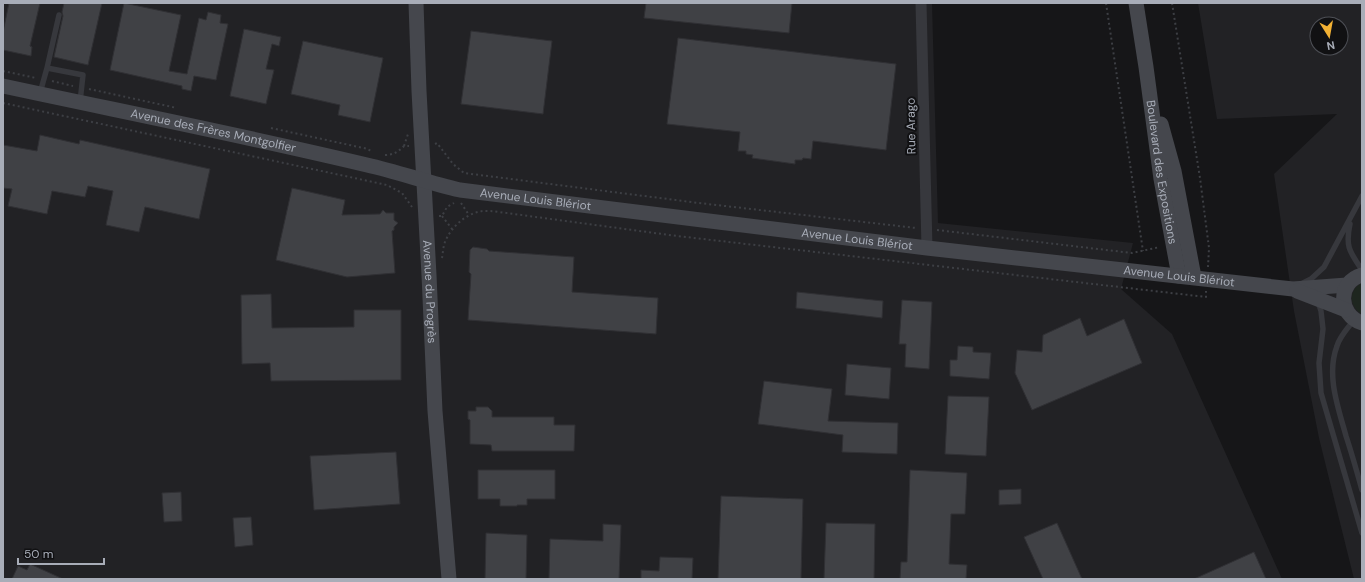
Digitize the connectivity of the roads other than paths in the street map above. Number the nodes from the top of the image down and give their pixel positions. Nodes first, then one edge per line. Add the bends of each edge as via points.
1 (416, 3) edge
2 (921, 3) edge
3 (1136, 3) edge
4 (59, 15) dead end
5 (1146, 67) junction
6 (47, 68) junction
7 (3, 86) edge
8 (40, 94) junction
9 (80, 102) junction
10 (423, 181) junction
11 (1362, 196) edge
12 (1352, 216) junction
13 (927, 248) junction
14 (1362, 270) edge
15 (1362, 275) edge
16 (1179, 276) junction
17 (1200, 278) junction
18 (1347, 285) junction
19 (1293, 289) junction
20 (1317, 298) junction
21 (1354, 318) edge
22 (1362, 490) edge
23 (1362, 534) edge
24 (449, 579) edge

1 - 10 street, Avenue du Progrès
2 - 13 street, Rue Arago
3 - 5 street, Boulevard des Expositions
4 - 6 lane
5 - 16 street, Boulevard des Expositions via 1161,179
5 - 17 street, Boulevard des Expositions
6 - 8 lane
6 - 9 lane via 83,75
7 - 8 street, Avenue des Frères Montgolfier
8 - 9 street, Avenue des Frères Montgolfier
9 - 10 street, Avenue des Frères Montgolfier via 354,162
10 - 13 street, Avenue Louis Blériot via 460,190
10 - 24 street, Avenue du Progrès via 435,411
11 - 12 lane
12 - 14 lane via 1347,243
12 - 19 lane via 1324,267 1311,279
13 - 16 street, Avenue Louis Blériot
15 - 18 street
16 - 17 street, Avenue Louis Blériot
17 - 19 street, Avenue Louis Blériot
18 - 19 street, Avenue Louis Blériot
18 - 21 street via 1343,302
19 - 20 street, Avenue Louis Blériot
20 - 21 street, Avenue Louis Blériot
20 - 23 lane via 1323,329 1319,363 1321,393
21 - 22 lane via 1337,345 1333,377 1335,398

